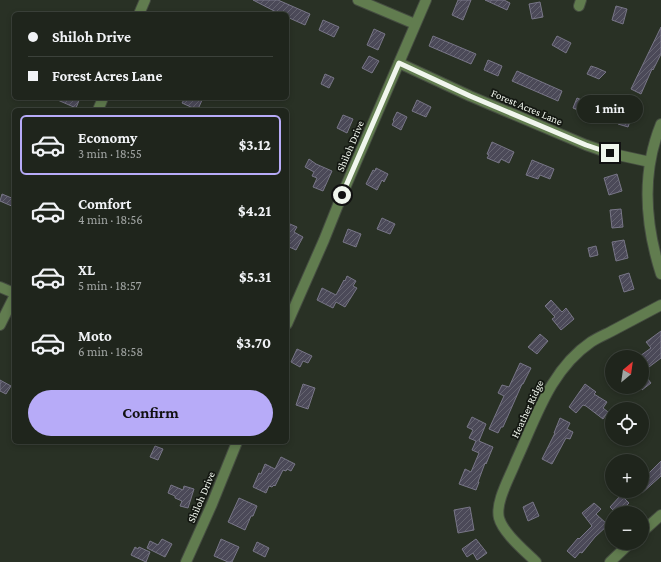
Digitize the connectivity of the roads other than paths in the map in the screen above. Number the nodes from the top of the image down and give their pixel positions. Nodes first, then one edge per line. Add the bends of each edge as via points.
1 (144, 0) edge
2 (358, 0) edge
3 (426, 0) edge
4 (139, 12) edge
5 (415, 24) junction
6 (399, 63) junction
7 (661, 124) edge
8 (650, 162) junction
9 (661, 274) edge
10 (0, 287) edge
11 (12, 292) edge
12 (12, 301) edge
13 (661, 305) edge
14 (289, 319) edge
15 (0, 325) edge
16 (236, 444) edge
17 (661, 515) edge
18 (649, 526) edge
19 (623, 550) edge
20 (186, 562) edge
21 (536, 562) edge
22 (610, 562) edge

1 - 4 street
2 - 5 street
3 - 5 street, Shiloh Drive
5 - 6 street, Shiloh Drive
6 - 8 street, Forest Acres Lane via 586,145
6 - 14 street, Shiloh Drive
7 - 8 street
8 - 9 street via 647,186 648,221 654,254
10 - 11 street
12 - 15 street
13 - 21 street, Heather Ridge via 592,342 577,353 554,381 545,397 510,476 498,512 503,528
16 - 20 street, Shiloh Drive
17 - 18 street
19 - 22 street

